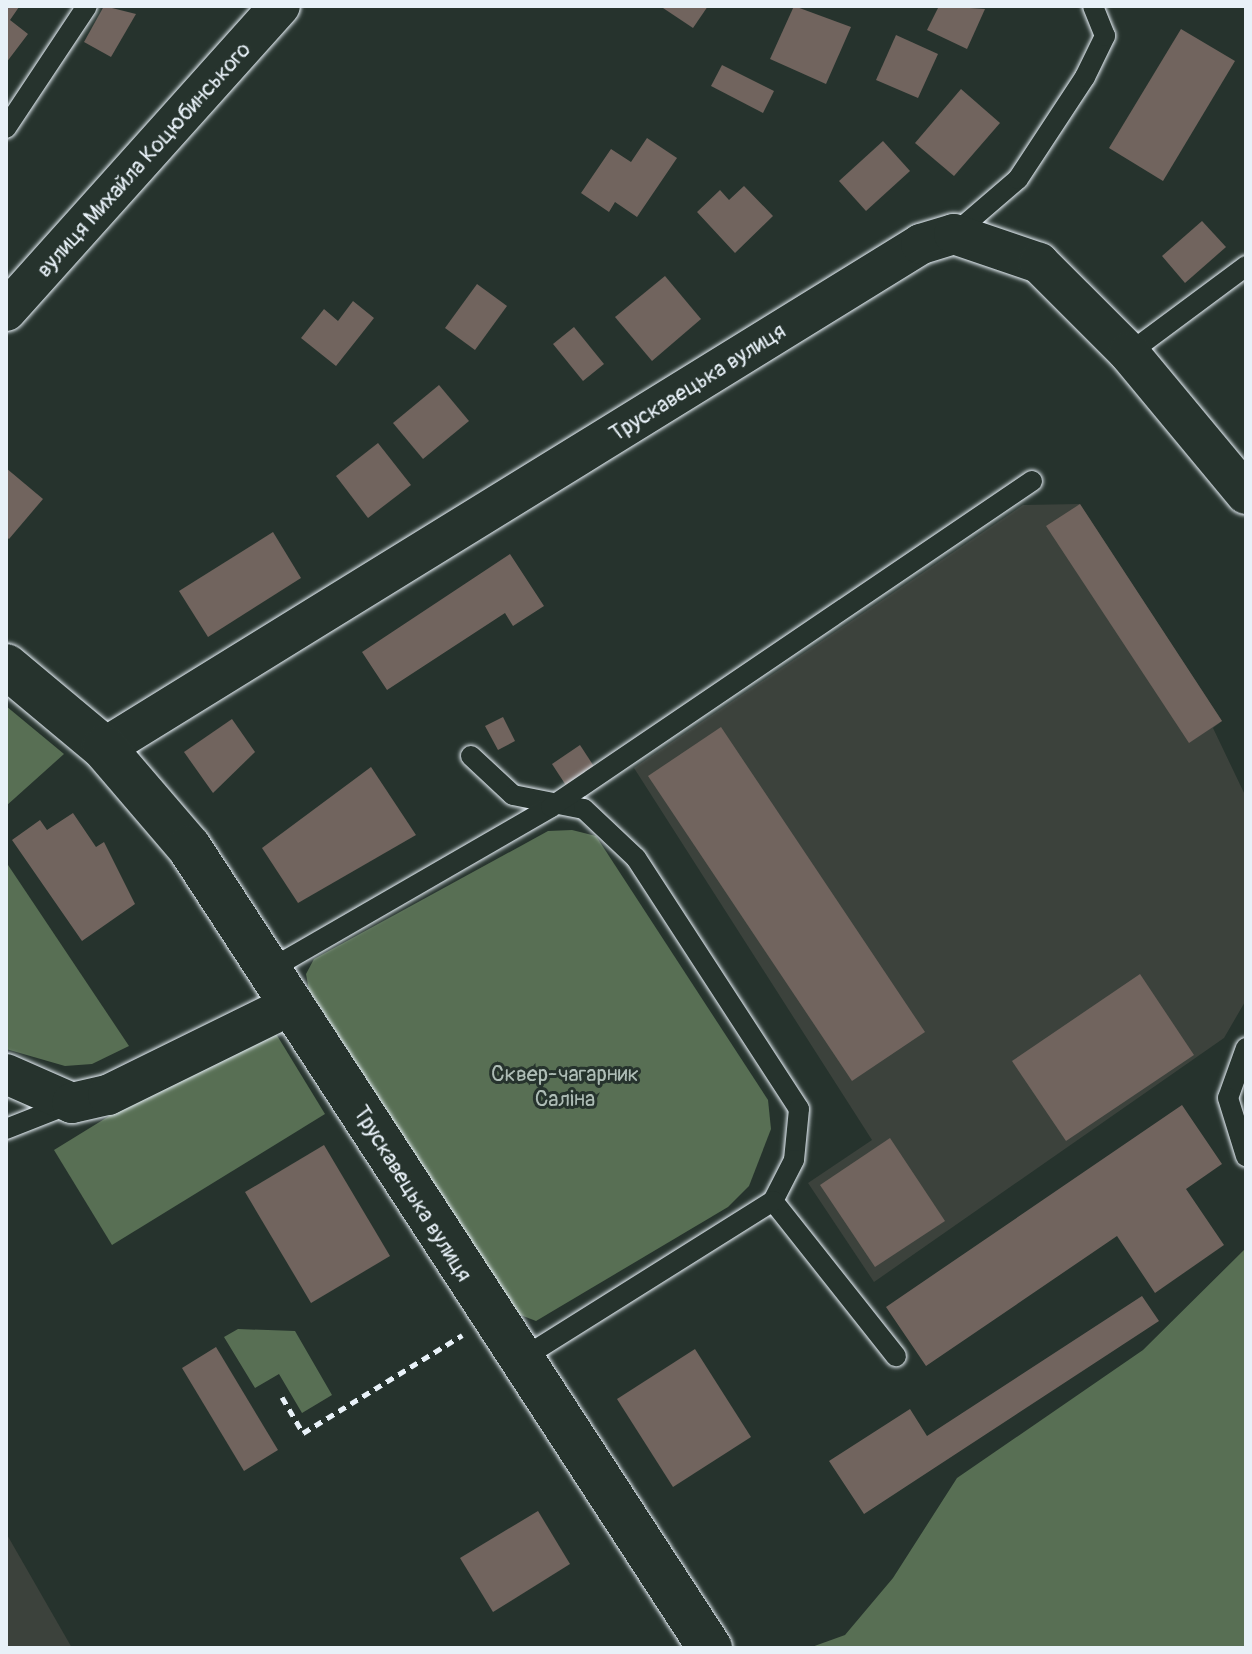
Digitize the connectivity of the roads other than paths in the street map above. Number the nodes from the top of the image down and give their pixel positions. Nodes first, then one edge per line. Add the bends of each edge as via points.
1 (87, 6) edge
2 (280, 6) edge
3 (1093, 6) edge
4 (6, 128) edge
5 (954, 234) junction
6 (1246, 266) edge
7 (6, 311) edge
8 (1129, 353) junction
9 (1032, 481) dead end
10 (1246, 494) edge
11 (6, 666) edge
12 (104, 748) junction
13 (471, 756) dead end
14 (551, 807) junction
15 (280, 988) junction
16 (1246, 1048) edge
17 (6, 1074) edge
18 (72, 1103) junction
19 (6, 1129) edge
20 (1246, 1156) edge
21 (773, 1201) junction
22 (896, 1356) dead end
23 (518, 1361) junction
24 (710, 1648) edge

1 - 4 lane
2 - 7 street, вулиця Михайла Коцюбинського
3 - 5 lane via 1105,36 1085,77 1018,179
5 - 8 street via 1039,263
5 - 12 street, Трускавецька вулиця via 921,244
6 - 8 lane
8 - 10 street
9 - 14 lane
11 - 12 street, Трускавецька вулиця
12 - 15 street, Трускавецька вулиця via 189,847
13 - 14 lane via 513,795
14 - 15 lane
14 - 21 lane via 584,809 636,858 799,1109 798,1146
15 - 18 street via 108,1095
15 - 23 street, Трускавецька вулиця
16 - 20 lane via 1228,1098
17 - 18 street
18 - 19 lane
21 - 22 lane
21 - 23 lane
23 - 24 street, Трускавецька вулиця

